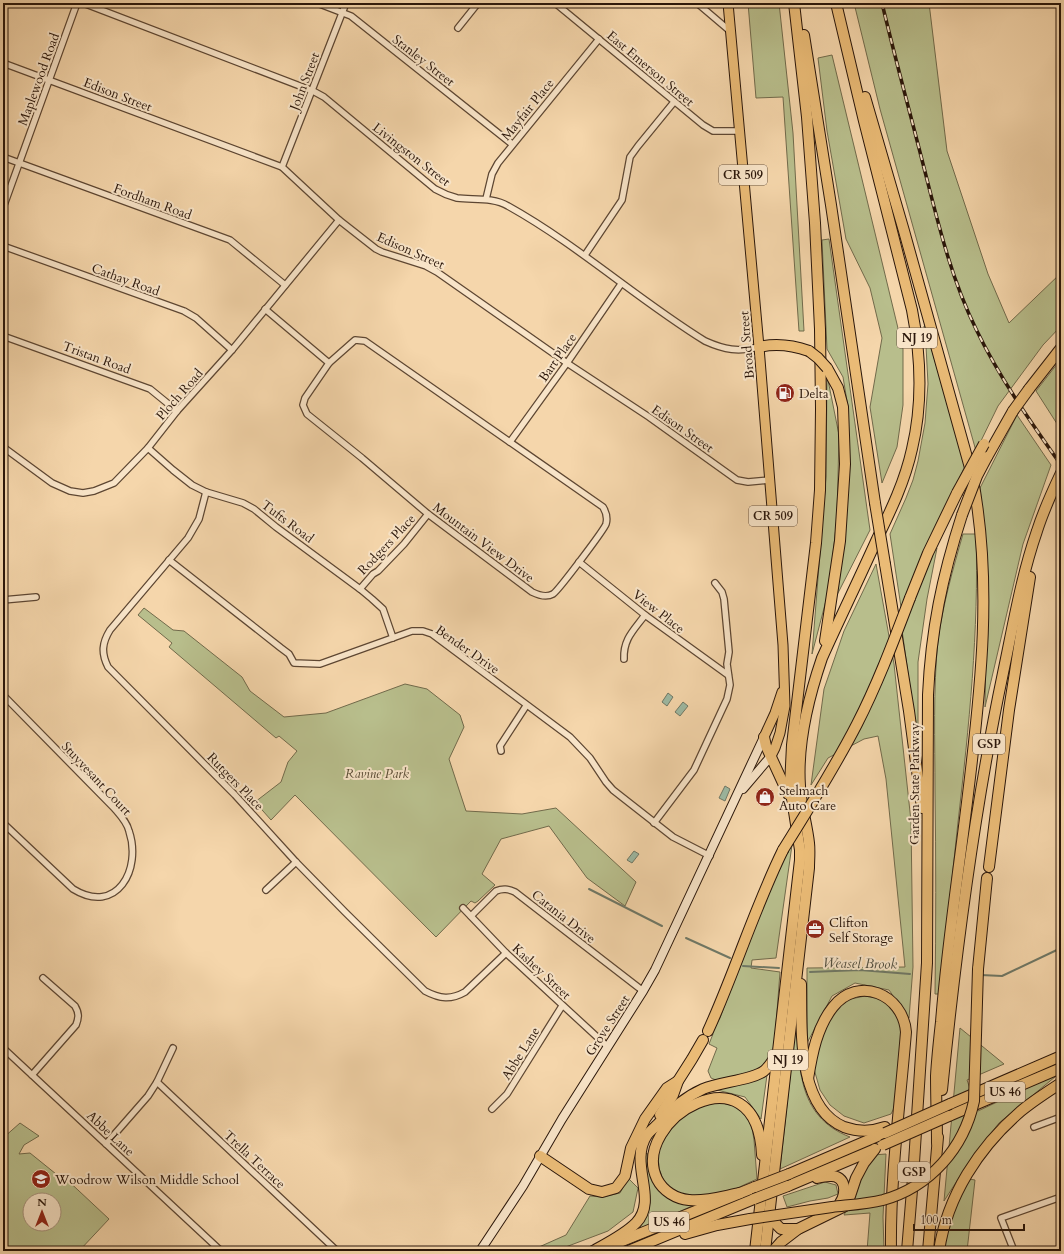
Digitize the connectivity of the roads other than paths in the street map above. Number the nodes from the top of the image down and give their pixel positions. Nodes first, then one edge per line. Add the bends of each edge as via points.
1 (77, 3) edge
2 (83, 3) edge
3 (317, 3) edge
4 (346, 3) edge
5 (478, 3) edge
6 (556, 3) edge
7 (697, 3) edge
8 (728, 3) edge
9 (794, 3) edge
10 (799, 3) edge
11 (836, 5) edge
12 (343, 13) junction
13 (458, 28) dead end
14 (731, 31) junction
15 (599, 39) junction
16 (3, 63) edge
17 (49, 80) junction
18 (313, 91) junction
19 (674, 102) junction
20 (739, 131) junction
21 (512, 144) junction
22 (3, 157) edge
23 (18, 163) junction
24 (282, 167) junction
25 (486, 200) junction
26 (3, 208) edge
27 (339, 220) junction
28 (3, 246) edge
29 (585, 256) junction
30 (621, 284) junction
31 (285, 285) junction
32 (265, 309) junction
33 (3, 336) edge
34 (759, 347) junction
35 (1061, 348) edge
36 (232, 350) junction
37 (329, 363) junction
38 (567, 363) junction
39 (177, 411) junction
40 (1013, 411) junction
41 (510, 442) junction
42 (3, 447) edge
43 (148, 448) junction
44 (1060, 475) edge
45 (769, 480) junction
46 (206, 492) junction
47 (428, 514) junction
48 (1037, 531) junction
49 (169, 560) junction
50 (579, 562) junction
51 (715, 582) dead end
52 (360, 589) junction
53 (36, 597) dead end
54 (3, 600) edge
55 (645, 615) junction
56 (393, 638) junction
57 (822, 658) junction
58 (624, 659) dead end
59 (728, 676) junction
60 (784, 685) junction
61 (3, 695) edge
62 (526, 706) junction
63 (764, 738) junction
64 (501, 751) dead end
65 (771, 756) junction
66 (735, 802) junction
67 (794, 813) junction
68 (654, 822) junction
69 (3, 823) edge
70 (927, 842) junction
71 (710, 856) junction
72 (296, 862) junction
73 (988, 867) dead end
74 (987, 878) dead end
75 (266, 890) dead end
76 (463, 908) dead end
77 (471, 916) junction
78 (800, 950) junction
79 (506, 953) junction
80 (43, 978) dead end
81 (644, 991) junction
82 (562, 1006) junction
83 (608, 1047) junction
84 (3, 1048) edge
85 (173, 1048) dead end
86 (778, 1052) junction
87 (1061, 1056) edge
88 (1061, 1068) edge
89 (32, 1075) junction
90 (808, 1079) junction
91 (678, 1081) junction
92 (157, 1082) junction
93 (1061, 1083) edge
94 (492, 1109) dead end
95 (1061, 1117) edge
96 (1034, 1127) dead end
97 (885, 1130) junction
98 (647, 1135) junction
99 (937, 1143) junction
100 (106, 1144) junction
101 (879, 1147) junction
102 (540, 1156) junction
103 (799, 1181) junction
104 (759, 1185) junction
105 (740, 1194) junction
106 (1061, 1197) edge
107 (770, 1211) junction
108 (835, 1211) junction
109 (798, 1229) junction
110 (221, 1251) edge
111 (337, 1251) edge
112 (480, 1251) edge
113 (592, 1251) edge
114 (598, 1251) edge
115 (629, 1251) edge
116 (755, 1251) edge
117 (765, 1251) edge
118 (773, 1251) edge
119 (891, 1251) edge
120 (907, 1251) edge
121 (928, 1251) edge
122 (938, 1251) edge
123 (1014, 1251) edge

1 - 17 street, Maplewood Road
2 - 18 street, Livingston Street
3 - 12 street, Stanley Street
4 - 12 street, John Street
5 - 13 street
6 - 15 street, East Emerson Street
7 - 14 street
8 - 14 main road, Broad Street / CR 509
9 - 67 highway, NJ 19 via 807,116 815,223 821,409 816,544 791,752 790,786
10 - 70 highway, bridge
11 - 57 highway, NJ 19 via 912,310 918,348 920,388 916,429 901,486
11 - 99 highway via 876,134 972,474 980,524 984,580 978,715 943,1001 936,1075
12 - 18 street, John Street
12 - 21 street, Stanley Street via 351,16
14 - 20 main road, Broad Street / CR 509
15 - 19 street, East Emerson Street
15 - 21 street, Mayfair Place
16 - 17 street, Edison Street
17 - 23 street, Maplewood Road
17 - 24 street, Edison Street
18 - 24 street, John Street
18 - 25 street, Livingston Street via 324,97 435,189 456,198
19 - 20 street, East Emerson Street via 713,131
19 - 29 street via 630,157 622,200
20 - 34 main road, Broad Street / CR 509
21 - 25 street, Mayfair Place via 492,174
22 - 23 street, Fordham Road
23 - 26 street, Maplewood Road
23 - 31 street, Fordham Road via 230,240
24 - 27 street, Edison Street
25 - 29 street, Livingston Street via 506,204
27 - 31 street, Ploch Road
27 - 38 street, Edison Street via 382,252 437,272
28 - 36 street, Cathay Road via 184,311 196,318
29 - 30 street, Livingston Street
30 - 34 street, Livingston Street via 705,341 721,348 738,350
30 - 38 street, Bart Place
31 - 32 street, Ploch Road
32 - 36 street, Ploch Road
32 - 37 street
33 - 39 street, Tristan Road via 150,389
34 - 45 main road, Broad Street / CR 509
34 - 57 highway, bridge via 781,344 809,351 828,368 838,388 843,407 844,493 840,540
35 - 40 highway, Garden State Parkway / GSP, bridge
36 - 39 street, Ploch Road
37 - 41 street, Mountain View Drive via 355,340 365,341
37 - 47 street, Mountain View Drive via 305,398 303,405 307,414
38 - 41 street, Bart Place
38 - 45 street, Edison Street via 649,417 737,480
39 - 43 street, Ploch Road
40 - 70 highway, Garden State Parkway / GSP, bridge via 986,457 962,515 943,578 935,618 928,695
40 - 91 highway, bridge via 984,444 957,493 928,553 858,723 767,883 705,1036
41 - 50 street, Mountain View Drive via 603,507 607,513 606,525
42 - 43 street, Ploch Road via 52,483 70,491 83,493 114,483
43 - 46 street, Tufts Road via 185,479
44 - 48 highway, GSP
45 - 60 main road, Broad Street / CR 509 via 782,630
46 - 49 street, Rutgers Place via 194,529
46 - 52 street, Tufts Road via 254,509
47 - 50 street, Mountain View Drive via 539,596 553,594
47 - 52 street, Rodgers Place via 404,544
48 - 73 highway
48 - 99 highway, GSP via 1021,590 997,703 968,870
49 - 56 street, Bender Drive via 289,654 294,663 320,664
49 - 72 street, Rutgers Place via 110,630 103,646 104,660
50 - 55 street, View Place
51 - 59 street via 724,599 729,652 726,664
52 - 56 street, Tufts Road via 383,609
53 - 54 street
55 - 58 street via 627,638
55 - 59 street, View Place
56 - 62 street, Bender Drive via 412,631 432,634
57 - 78 highway, NJ 19 via 806,709 799,770 809,844
59 - 68 street via 730,686 726,699 694,770
60 - 63 main road, Broad Street / CR 509
60 - 65 main road, Broad Street via 783,720
61 - 69 street, Stuyvesant Court via 125,821 132,845 128,876 112,894 86,896 73,889
62 - 64 street via 500,746
62 - 68 street, Bender Drive via 570,737 590,758 606,782
63 - 65 highway
63 - 66 street, Grove Street
65 - 66 street, Grove Street
65 - 67 highway
66 - 71 street, Grove Street
67 - 86 highway, NJ 19 via 800,860
68 - 71 street, Bender Drive via 676,839
70 - 120 highway, Garden State Parkway / GSP via 926,994
71 - 81 street, Grove Street
72 - 75 street
72 - 79 street, Rutgers Place via 434,996 450,998 465,992
74 - 115 highway, bridge via 978,969 974,1102 964,1133 947,1159 922,1181 887,1198 750,1219 699,1230
76 - 77 street, Kashey Street
77 - 79 street, Kashey Street
77 - 81 street, Catania Drive via 496,891 509,889
78 - 90 highway via 803,1043
78 - 107 highway, NJ 19
79 - 82 street, Kashey Street
80 - 89 street via 75,1006 79,1018 76,1025
81 - 83 street, Grove Street
82 - 83 street, Kashey Street
82 - 94 street, Abbe Lane via 507,1094
83 - 102 street, Grove Street
84 - 89 street, Abbe Lane
85 - 92 street
86 - 98 highway via 760,1074 711,1086 687,1097
86 - 104 highway, NJ 19
87 - 97 highway, US 46, bridge
88 - 101 highway, US 46, bridge
89 - 100 street, Abbe Lane
90 - 97 highway via 817,1104 831,1120 861,1131
90 - 119 highway via 817,1038 829,1012 841,999 857,992 869,992 888,998 898,1007 904,1019 906,1032 893,1188
91 - 98 highway via 673,1095
91 - 102 highway via 667,1088 645,1119 631,1148 625,1176 616,1188 602,1192 589,1189
92 - 100 street
92 - 111 street, Trella Terrace
93 - 122 highway via 1022,1110 982,1153 954,1199
95 - 96 street
97 - 104 highway, US 46, bridge
98 - 113 highway via 640,1157 646,1197 642,1214 632,1226
99 - 121 highway, GSP
100 - 110 street, Abbe Lane
101 - 103 highway, US 46
101 - 108 highway via 864,1163 845,1206
102 - 112 street, Grove Street
103 - 108 highway via 831,1176 840,1179 845,1192
103 - 115 highway, US 46, bridge
104 - 105 highway, US 46
104 - 105 highway via 760,1138 755,1119 748,1110 733,1100 721,1098 686,1108 674,1117 656,1145 653,1162 658,1180 672,1194 689,1200
104 - 116 highway, NJ 19
105 - 114 highway, US 46
106 - 123 street via 1001,1218
107 - 109 highway via 776,1224 782,1229
107 - 117 highway, NJ 19
108 - 109 highway
109 - 118 highway

